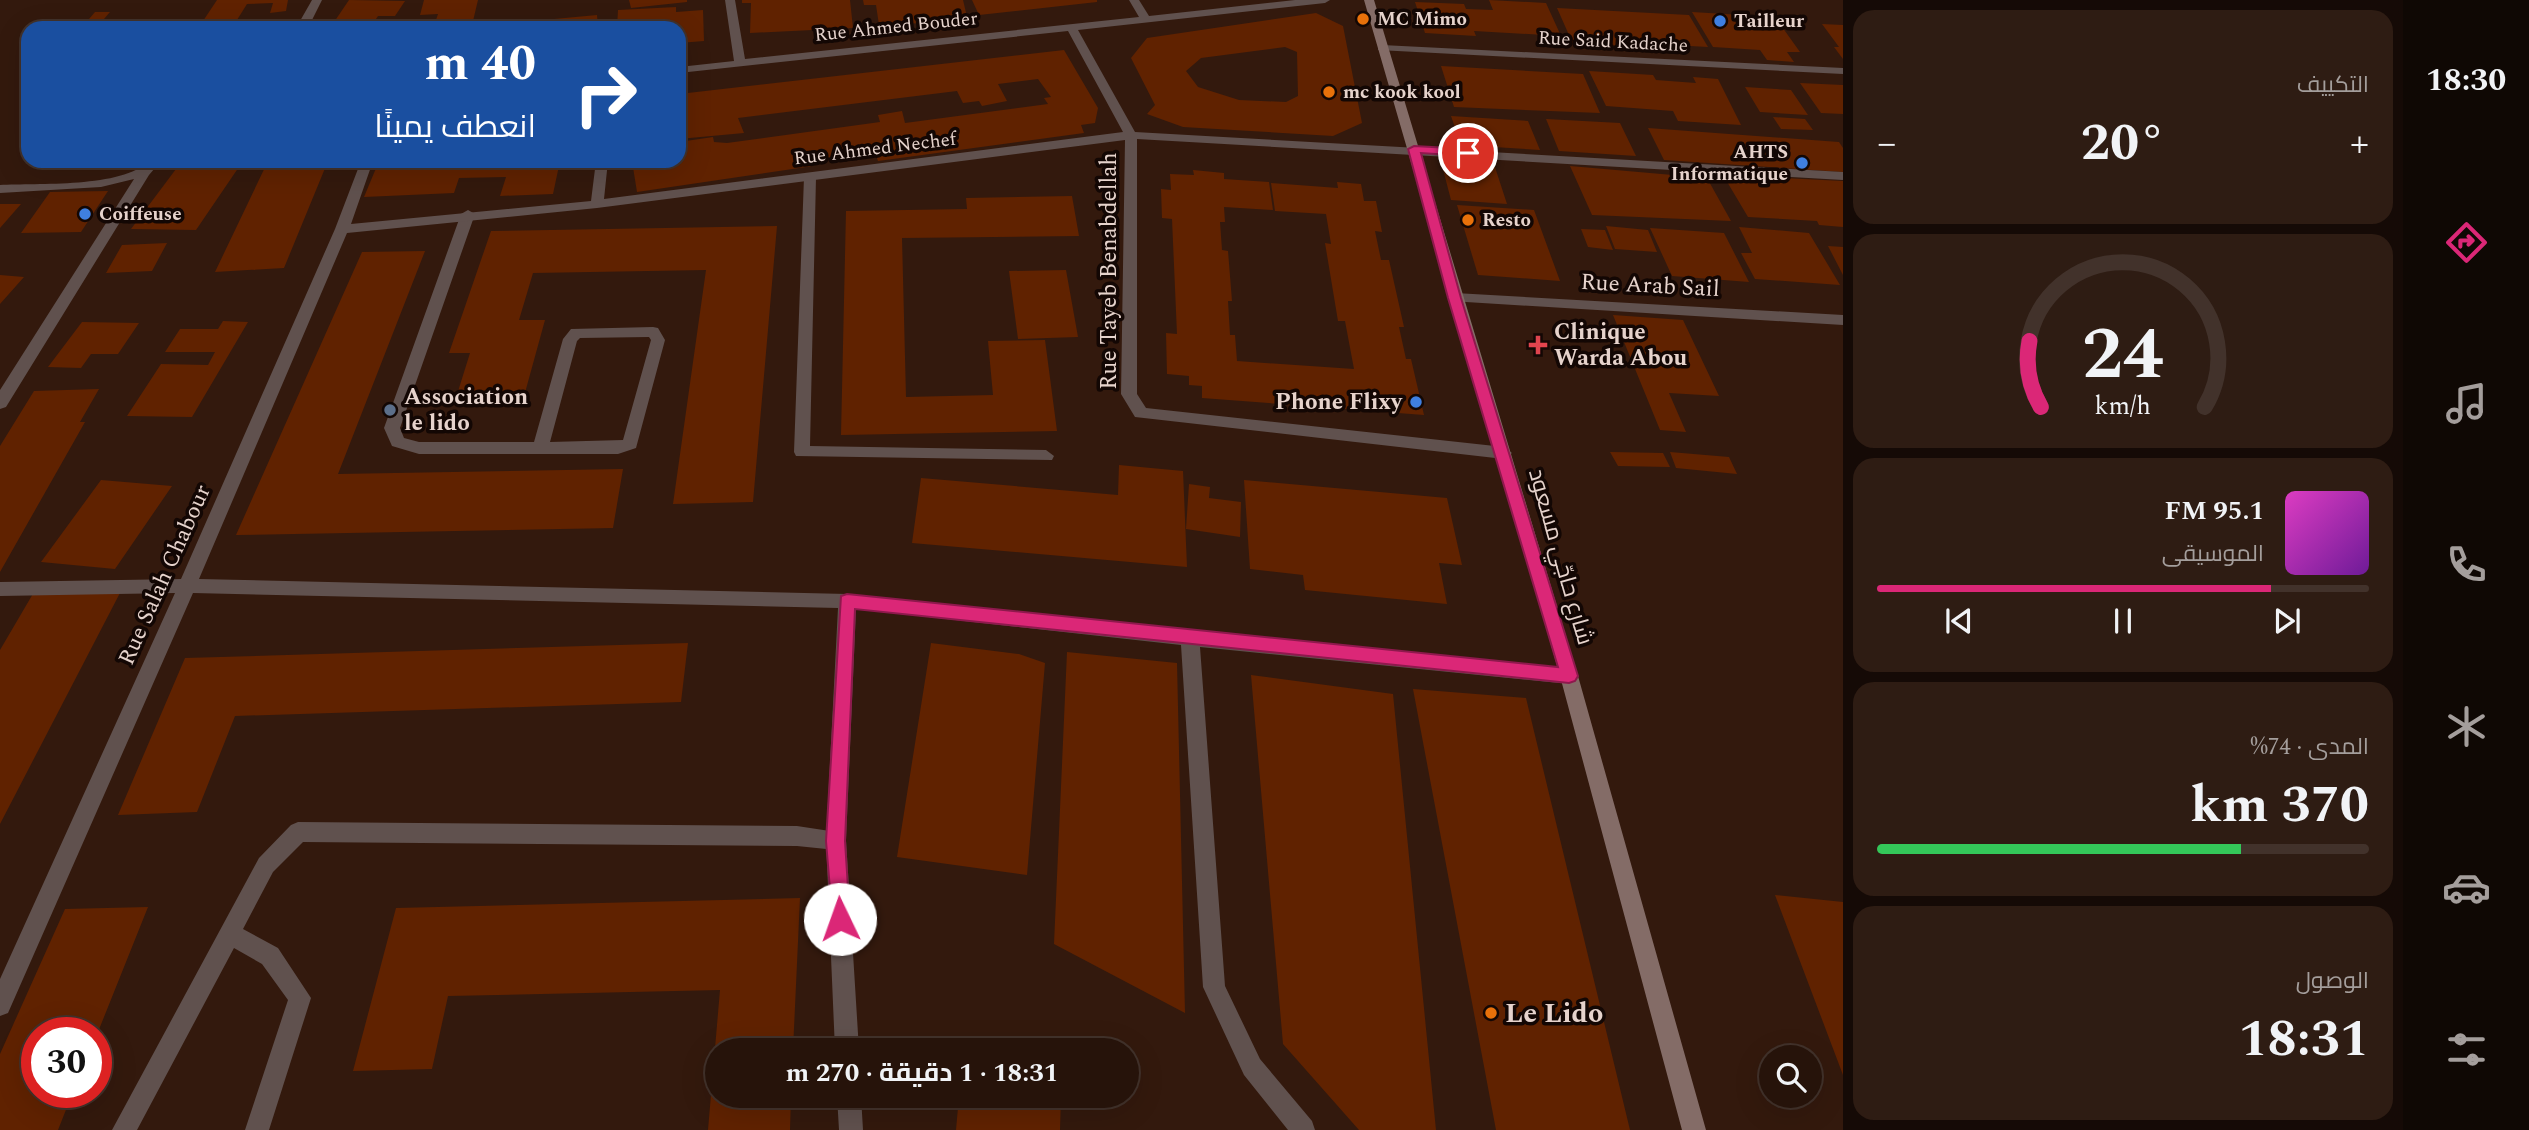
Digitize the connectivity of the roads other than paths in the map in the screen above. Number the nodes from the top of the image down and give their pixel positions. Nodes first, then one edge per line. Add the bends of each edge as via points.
1 (317, 0) edge
2 (730, 0) edge
3 (1134, 0) edge
4 (1325, 0) edge
5 (1369, 0) edge
6 (1146, 20) junction
7 (306, 21) edge
8 (1072, 29) junction
9 (1382, 48) junction
10 (740, 62) junction
11 (686, 69) edge
12 (1843, 71) edge
13 (1131, 135) junction
14 (1414, 149) junction
15 (146, 168) edge
16 (148, 168) edge
17 (364, 168) edge
18 (601, 168) edge
19 (1843, 176) edge
20 (810, 177) junction
21 (0, 189) edge
22 (597, 204) junction
23 (468, 215) junction
24 (342, 229) junction
25 (1455, 298) junction
26 (1843, 320) edge
27 (0, 403) edge
28 (540, 448) junction
29 (1504, 453) junction
30 (1046, 456) dead end
31 (187, 586) junction
32 (0, 589) edge
33 (847, 601) junction
34 (1190, 637) junction
35 (1569, 676) junction
36 (836, 841) junction
37 (229, 933) junction
38 (0, 1005) edge
39 (845, 1038) edge
40 (850, 1108) edge
41 (124, 1130) edge
42 (257, 1130) edge
43 (851, 1130) edge
44 (1303, 1130) edge
45 (1694, 1130) edge

1 - 7 street
2 - 10 street
3 - 6 street
4 - 6 street, Rue Ahmed Bouder
5 - 9 main road, شارع حاجّي مسعود
6 - 8 street, Rue Ahmed Bouder
8 - 10 street, Rue Ahmed Bouder
8 - 13 street, Rue Tayeb Benabdellah
9 - 12 street, Rue Said Kadache
9 - 14 main road, شارع حاجّي مسعود
10 - 11 street, Rue Ahmed Bouder
13 - 14 street, Rue Ahmed Nechef
13 - 20 street, Rue Ahmed Nechef
13 - 29 street, Rue Tayeb Benabdellah via 1129,394 1141,413
14 - 19 street, Rue Ahmed Nechef
14 - 25 main road, شارع حاجّي مسعود
15 - 21 street via 102,183
16 - 27 street
17 - 24 street, Rue Salah Chabour
18 - 22 street
20 - 22 street, Rue Ahmed Nechef
20 - 30 street via 802,452
22 - 23 street, Rue Ahmed Nechef
23 - 24 street, Rue Ahmed Nechef
23 - 28 street via 392,428 398,443 419,448
24 - 31 street, Rue Salah Chabour
25 - 26 street, Rue Arab Sail
25 - 29 main road, شارع حاجّي مسعود
28 - 28 street via 570,339 576,333 653,332 658,340 630,444 618,449
29 - 35 main road, شارع حاجّي مسعود
31 - 32 street
31 - 33 street
31 - 38 street, Rue Salah Chabour
33 - 34 street
33 - 36 street
34 - 35 street
34 - 44 street via 1214,987 1252,1067
35 - 45 main road, شارع حاجّي مسعود
36 - 37 street via 797,836 298,832 266,864
36 - 39 street
37 - 41 street
37 - 42 street via 270,956 300,998
40 - 43 street

